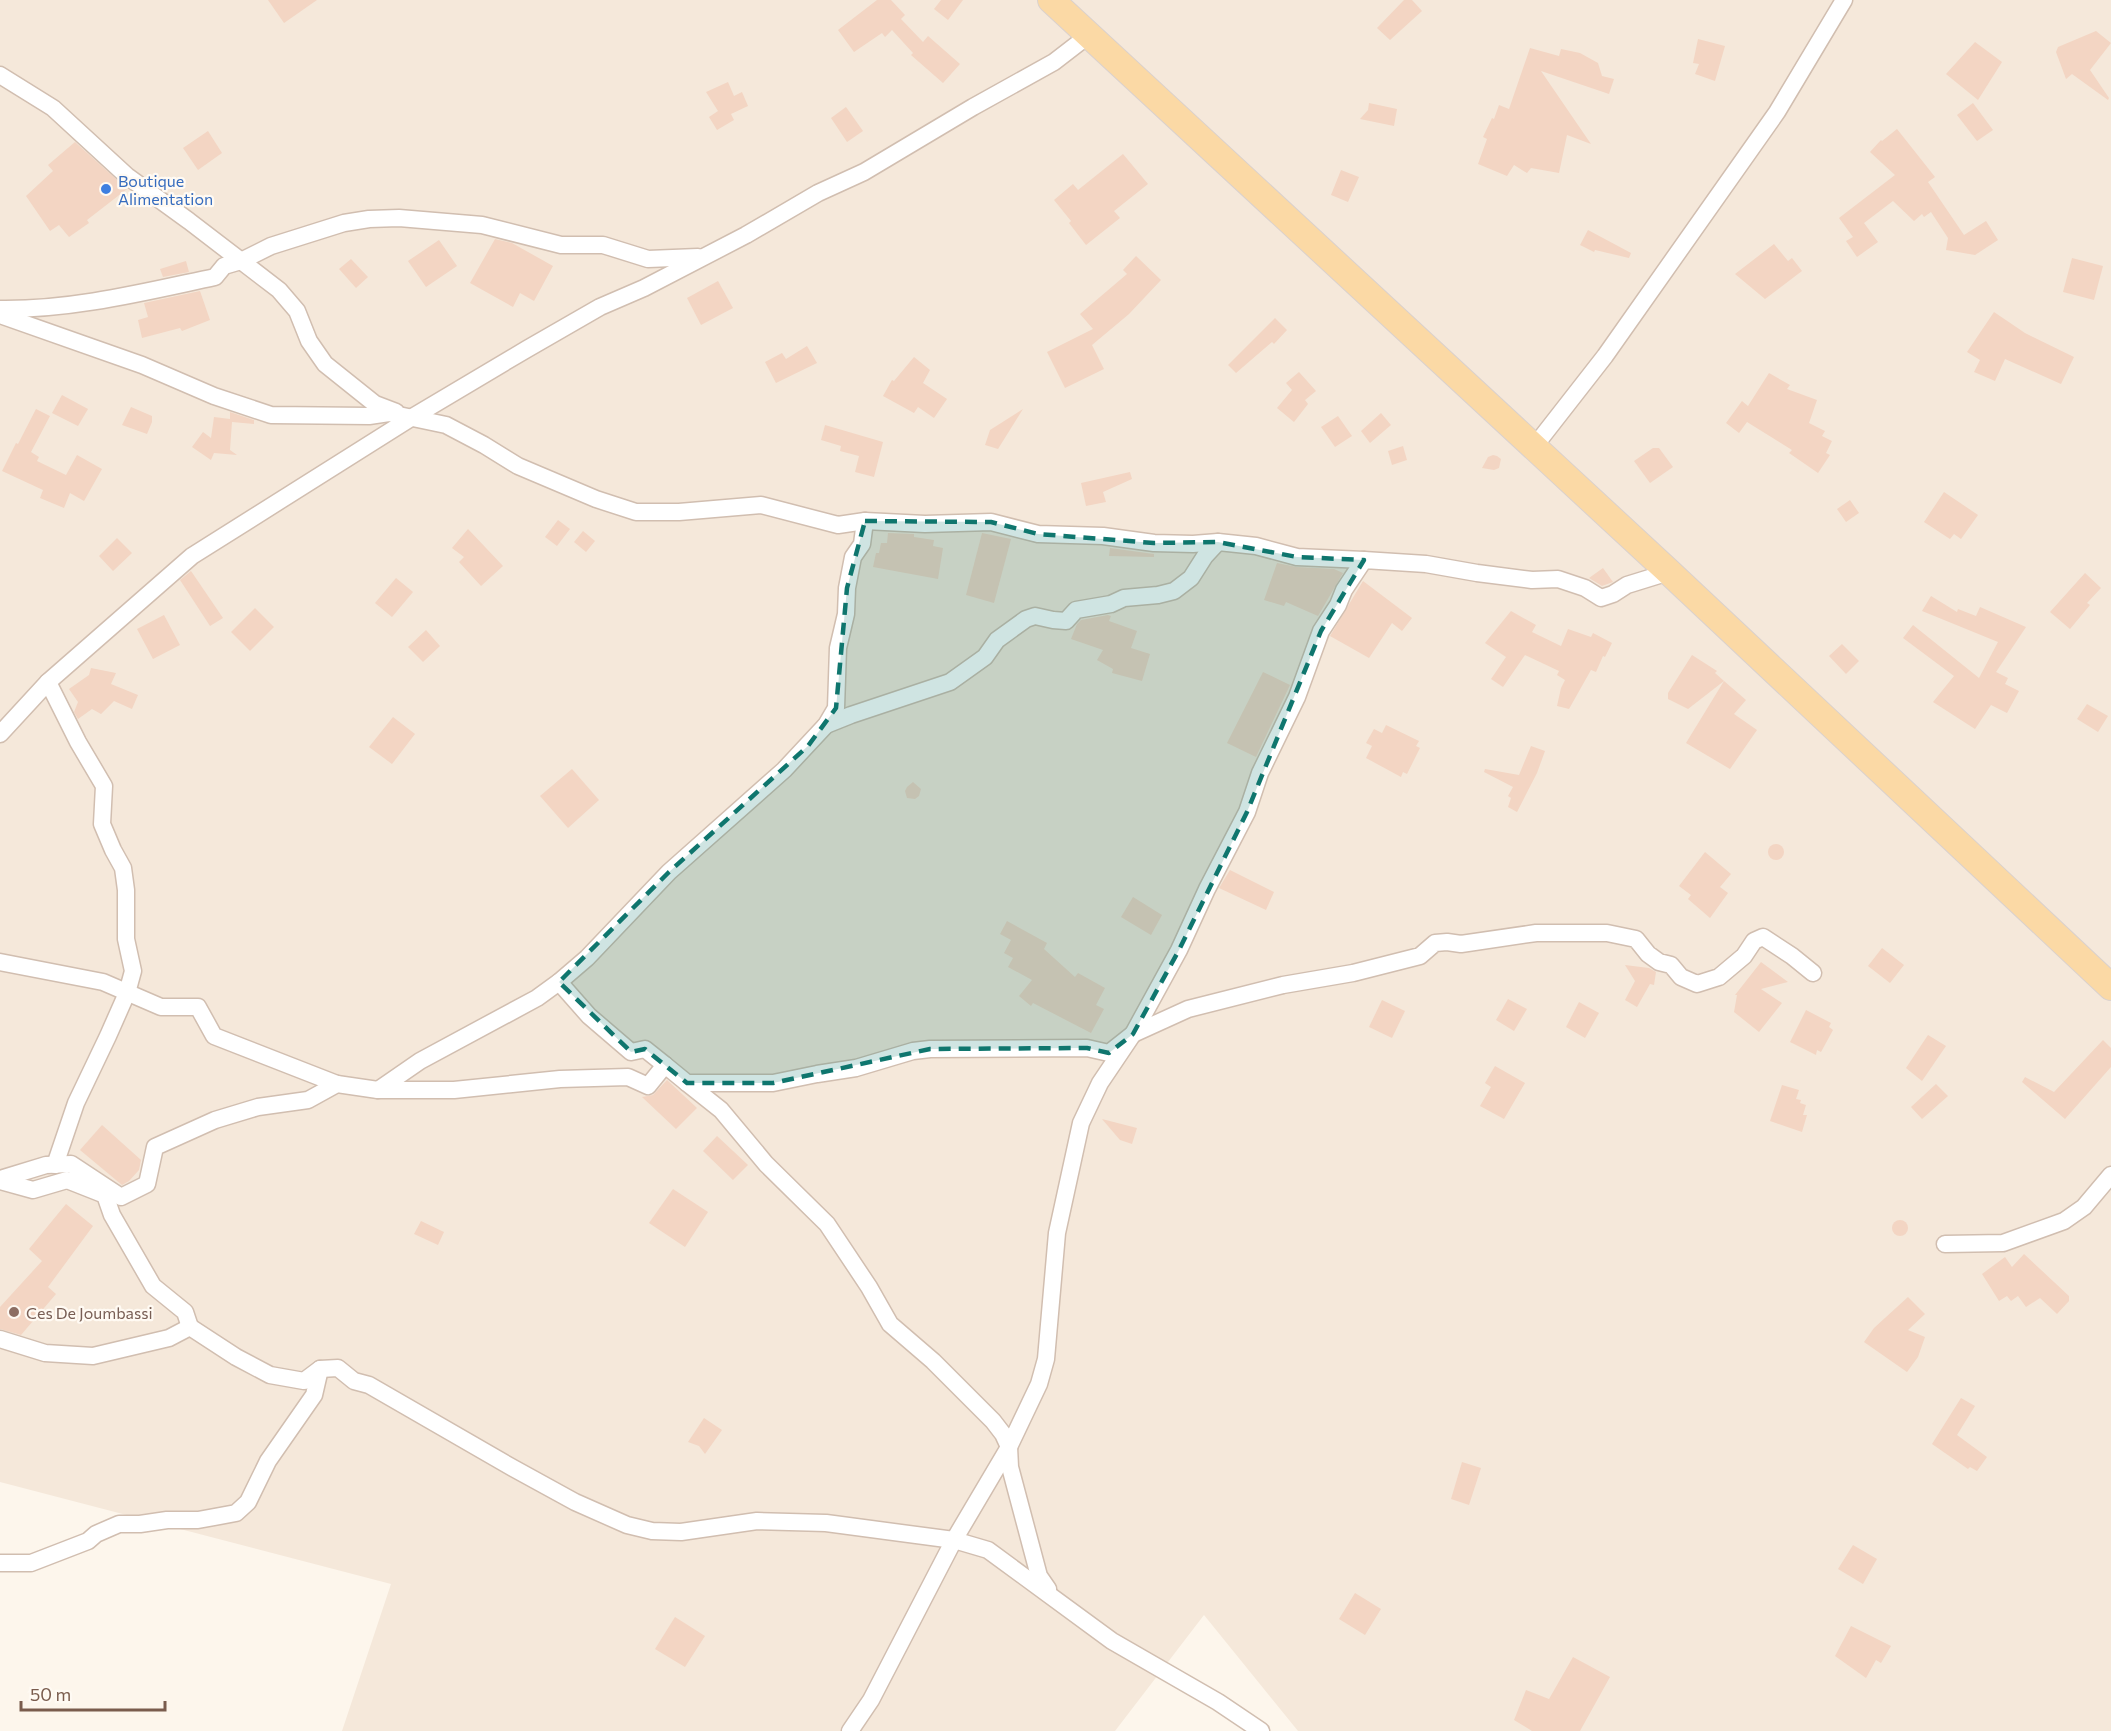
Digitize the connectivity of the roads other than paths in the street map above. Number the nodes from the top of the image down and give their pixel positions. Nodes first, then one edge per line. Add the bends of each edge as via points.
1 (1051, 0) edge
2 (1844, 0) edge
3 (1089, 35) junction
4 (0, 75) edge
5 (702, 257) junction
6 (241, 261) junction
7 (0, 309) edge
8 (0, 315) edge
9 (411, 418) junction
10 (1534, 447) junction
11 (865, 521) junction
12 (1218, 542) junction
13 (1364, 560) junction
14 (1669, 572) junction
15 (48, 682) junction
16 (826, 725) junction
17 (0, 734) edge
18 (0, 962) edge
19 (1813, 973) dead end
20 (559, 982) junction
21 (2111, 987) edge
22 (127, 993) junction
23 (1133, 1034) junction
24 (665, 1065) junction
25 (687, 1083) junction
26 (337, 1084) junction
27 (378, 1090) junction
28 (55, 1165) junction
29 (2111, 1175) edge
30 (0, 1180) edge
31 (1945, 1244) dead end
32 (190, 1328) junction
33 (0, 1339) edge
34 (320, 1369) junction
35 (1009, 1447) junction
36 (954, 1540) junction
37 (0, 1563) edge
38 (1052, 1595) junction
39 (850, 1731) edge
40 (1261, 1731) edge

1 - 3 main road
2 - 10 street via 1777,112 1605,356
3 - 5 street via 1054,62 864,172
3 - 10 main road
4 - 6 street via 53,108 127,176
5 - 6 street via 648,259 603,245 561,245 482,225 399,218 344,223 271,246
5 - 9 street via 600,308
6 - 7 street via 224,266 215,277 132,294 61,307
6 - 9 street via 279,290 297,311 309,341 325,364 375,404
8 - 9 street via 271,415 389,413
9 - 11 street via 446,425 518,466 636,512 761,505 838,525
9 - 15 street via 192,556
10 - 14 main road
11 - 12 street via 991,522 1038,534 1103,536 1154,543
11 - 16 street via 862,544 854,557 847,588 838,648 836,708
12 - 13 street via 1297,556
12 - 16 street via 1191,578 1174,591 1076,610 1066,621 1035,616 1026,619 997,640 986,657 950,682
13 - 14 street via 1426,564 1532,580 1558,579 1601,598
13 - 23 street via 1321,631 1247,812
14 - 21 main road
15 - 17 street
15 - 22 street via 104,786 102,824 123,868 126,890 126,939 133,970
16 - 20 street via 784,770 669,872
18 - 22 street via 103,982
19 - 23 street via 1763,937 1754,941 1744,957 1719,977 1697,984 1647,954 1636,939 1607,933 1536,933 1461,944 1435,943 1420,956 1209,1003
20 - 24 street via 589,1016 631,1052 645,1049
20 - 27 street via 537,998 420,1061
22 - 26 street via 161,1007 198,1007 214,1036
22 - 28 street via 76,1103
23 - 25 street via 1109,1053 1087,1048 930,1049 773,1083
23 - 35 street via 1100,1083 1080,1123 1058,1233 1046,1359 1039,1384
24 - 25 street
24 - 27 street via 648,1086 628,1077 560,1079 454,1090
25 - 35 street via 721,1110 766,1164 827,1224 890,1324 993,1421
26 - 27 street
26 - 28 street via 308,1100 258,1107 215,1120 155,1147 147,1184 121,1197 71,1164
28 - 30 street
29 - 31 street via 2084,1207 2064,1221 2003,1243
30 - 32 street via 33,1190 67,1180 105,1195 112,1215 153,1286 185,1312
32 - 33 street via 169,1338 93,1356 45,1353
32 - 34 street via 270,1375 304,1381
34 - 36 street via 338,1368 354,1381 369,1385 575,1502 627,1525 681,1532 756,1521 792,1521
34 - 37 street via 314,1395 267,1461 248,1502 236,1513 198,1520 119,1524 31,1563
35 - 36 street
35 - 38 street via 1010,1467 1039,1576
36 - 38 street via 988,1550
36 - 39 street
38 - 40 street via 1112,1641

